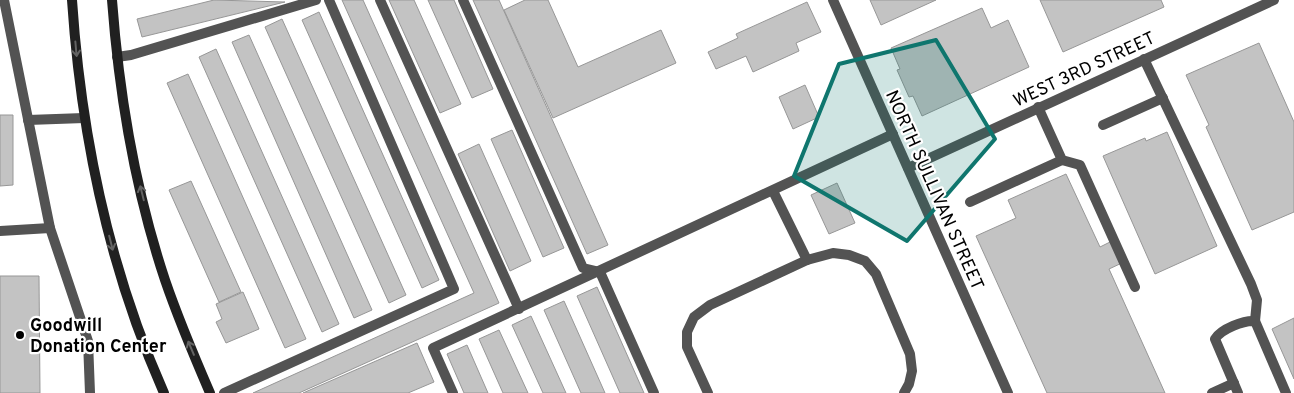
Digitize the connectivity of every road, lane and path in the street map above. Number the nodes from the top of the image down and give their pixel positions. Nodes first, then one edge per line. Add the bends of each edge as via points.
1 (4, 0) edge
2 (72, 0) edge
3 (112, 0) edge
4 (316, 0) edge
5 (329, 0) edge
6 (380, 0) edge
7 (463, 0) edge
8 (833, 0) edge
9 (1274, 0) edge
10 (117, 56) junction
11 (1144, 59) junction
12 (1163, 98) junction
13 (1038, 108) junction
14 (84, 118) junction
15 (28, 120) junction
16 (1103, 125) dead end
17 (893, 134) junction
18 (1062, 160) junction
19 (908, 168) junction
20 (773, 191) junction
21 (970, 202) dead end
22 (50, 228) junction
23 (0, 231) edge
24 (807, 260) junction
25 (600, 272) junction
26 (1135, 287) dead end
27 (519, 309) junction
28 (1255, 321) junction
29 (1236, 388) edge
30 (90, 393) edge
31 (164, 393) edge
32 (210, 393) edge
33 (224, 393) edge
34 (453, 393) edge
35 (654, 393) edge
36 (708, 393) edge
37 (904, 393) edge
38 (1008, 393) edge
39 (1212, 393) edge
40 (1286, 393) edge

1 - 15 street
2 -> 14 main road
3 - 10 main road
4 - 10 street via 131,55
5 - 33 street via 454,289
6 - 27 street
7 - 25 street via 583,268
8 - 17 street, NORTH SULLIVAN STREET
9 - 11 street, WEST 3RD STREET
32 -> 10 main road via 180,323 150,225 129,133
11 - 12 street
11 - 13 street, WEST 3RD STREET
12 - 16 street
12 - 28 street via 1251,284 1257,300
13 - 18 street
13 - 19 street, WEST 3RD STREET
14 - 15 street
14 -> 31 main road via 112,249
15 - 22 street
17 - 19 street, NORTH SULLIVAN STREET
17 - 20 street
18 - 21 street
18 - 26 street via 1080,165
19 - 38 street, NORTH SULLIVAN STREET
20 - 24 street
20 - 25 street
22 - 23 street
22 - 30 street via 88,341
24 - 36 street via 710,304 694,317 687,332 688,347
24 - 37 street via 833,253 849,255 865,262 876,274 910,354 910,384
25 - 27 street
25 - 35 street
27 - 34 street via 433,348
28 - 29 street via 1249,320 1218,333 1215,339
28 - 40 street
29 - 39 street

